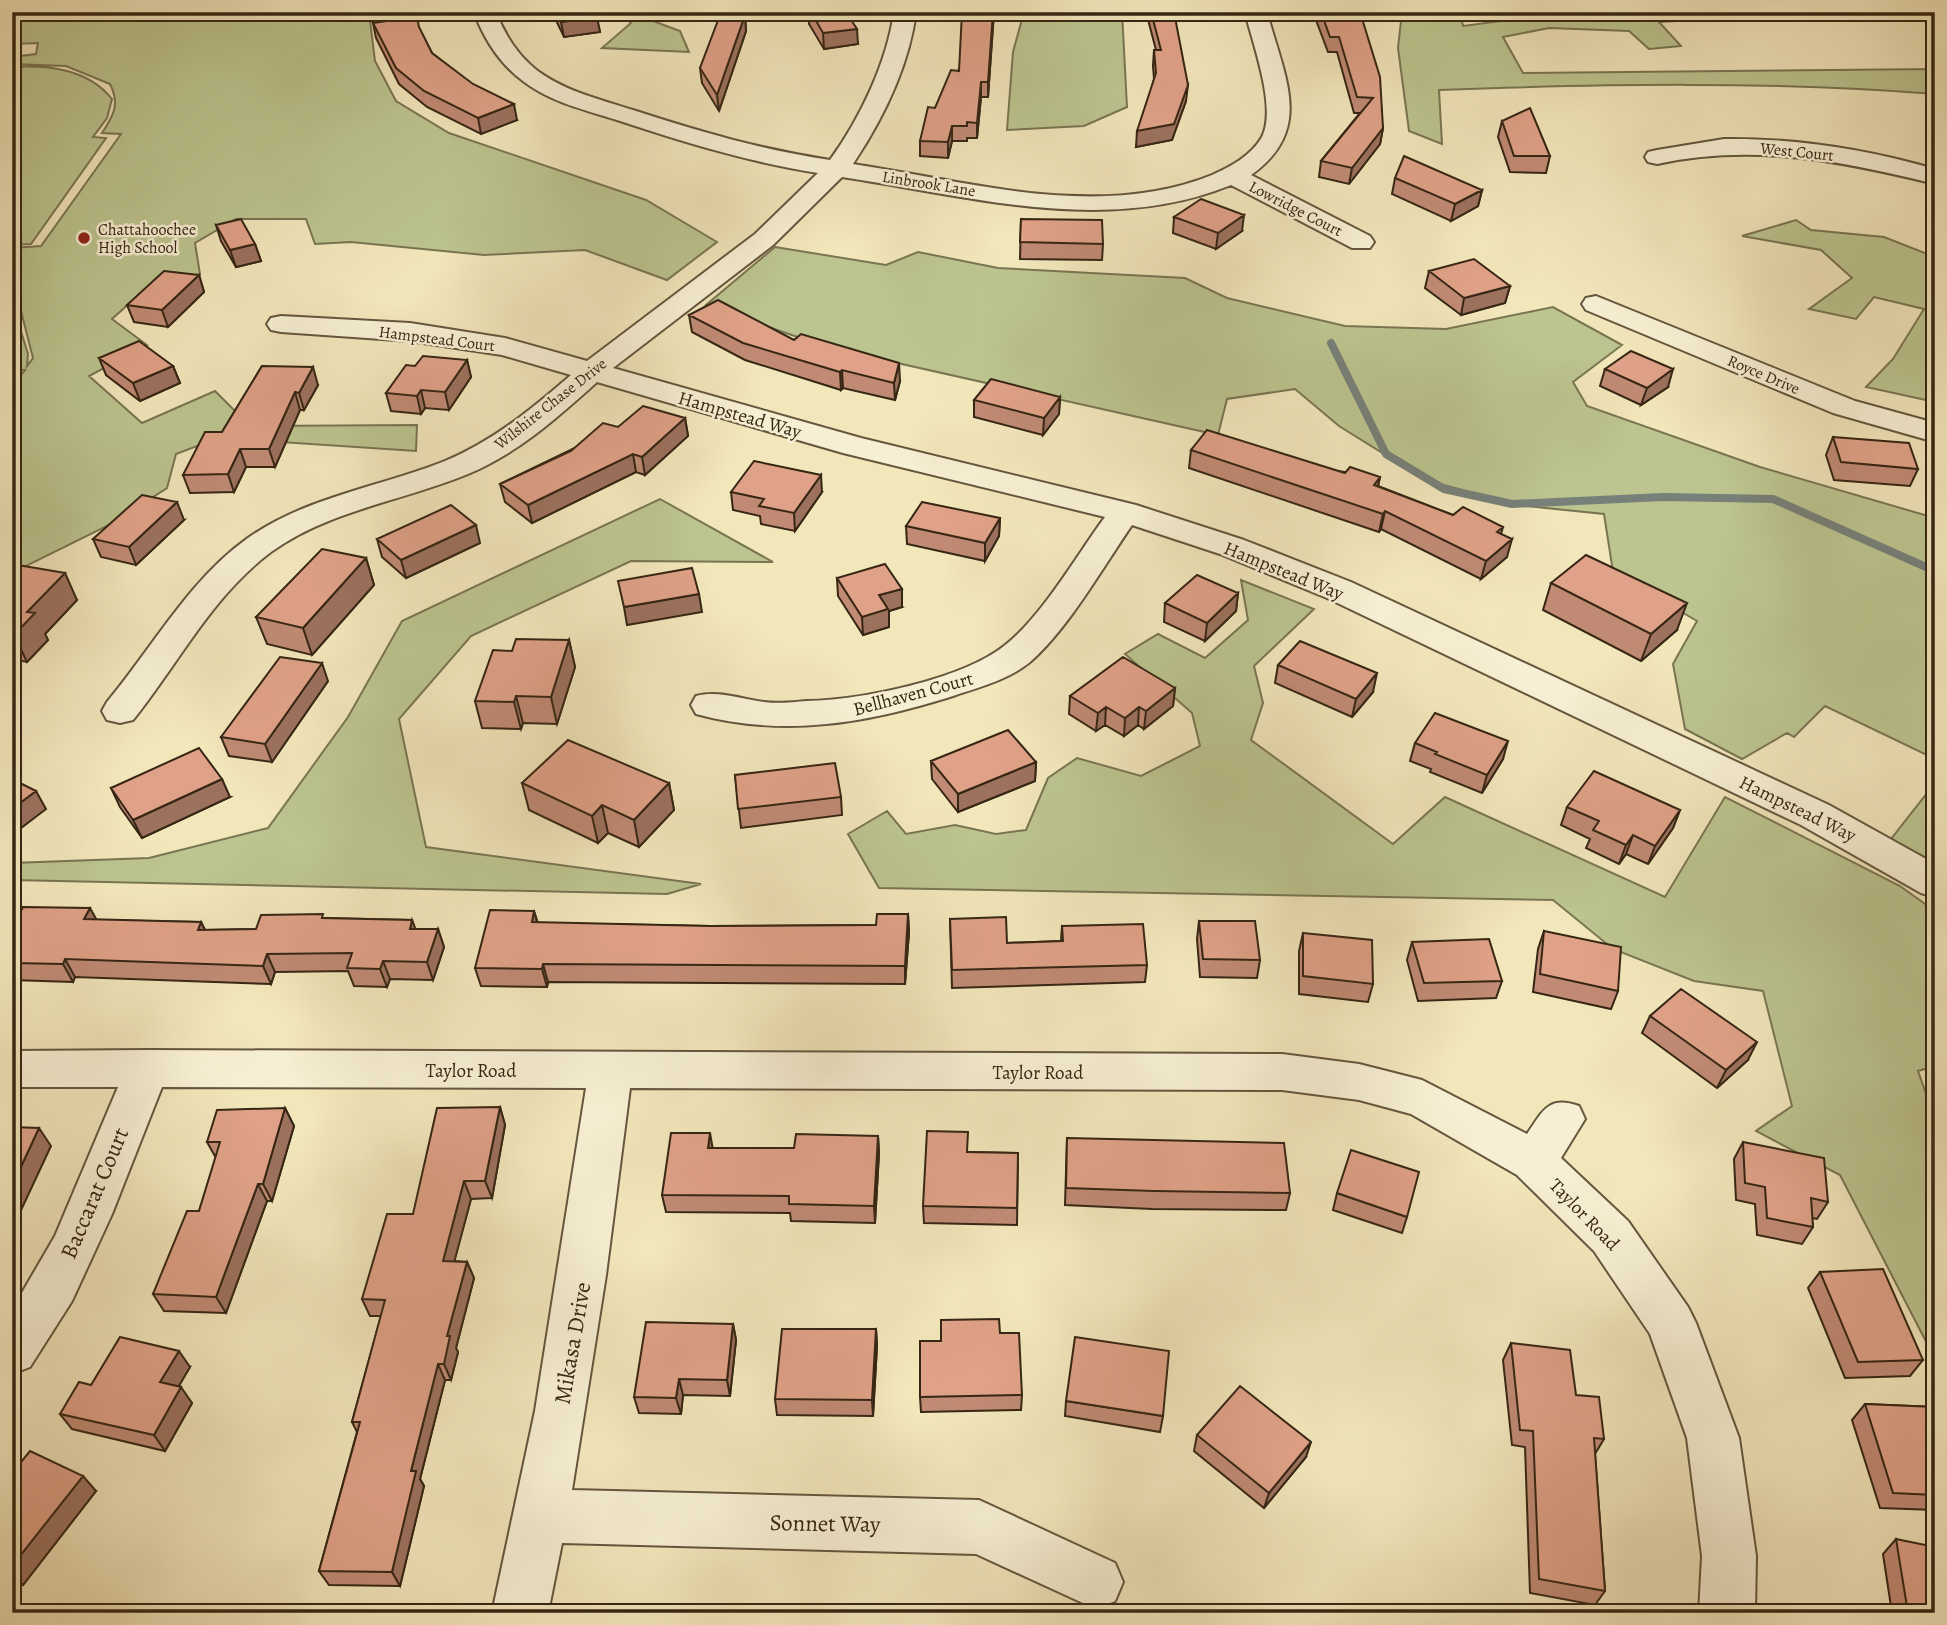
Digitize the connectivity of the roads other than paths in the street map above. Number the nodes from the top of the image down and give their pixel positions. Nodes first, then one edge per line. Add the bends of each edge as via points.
1 (485, 12) edge
2 (905, 12) edge
3 (1256, 12) edge
4 (1657, 157) dead end
5 (838, 168) junction
6 (1232, 175) junction
7 (1935, 177) edge
8 (1361, 242) dead end
9 (1596, 304) dead end
10 (281, 324) dead end
11 (590, 372) junction
12 (1935, 433) edge
13 (1125, 512) junction
14 (709, 705) dead end
15 (120, 710) dead end
16 (1935, 882) edge
17 (148, 1068) junction
18 (12, 1069) edge
19 (610, 1071) junction
20 (1563, 1119) dead end
21 (1533, 1161) junction
22 (12, 1351) edge
23 (542, 1516) junction
24 (1096, 1582) dead end
25 (520, 1613) edge
26 (1727, 1613) edge

1 - 5 street, Linbrook Lane via 510,59 571,97 715,145
2 - 5 street, Wilshire Chase Drive via 895,62
3 - 6 street, Linbrook Lane via 1280,125 1266,152
4 - 7 street, West Court via 1716,145 1767,147 1868,160
5 - 6 street, Linbrook Lane via 1026,199 1082,203 1166,196
5 - 11 street, Wilshire Chase Drive via 784,223
6 - 8 street, Lowridge Court
9 - 12 street, Royce Drive via 1844,407
10 - 11 street, Hampstead Court via 457,337
11 - 13 street, Hampstead Way via 854,446
11 - 15 street, Wilshire Chase Drive via 516,434 484,454 427,480 316,515 261,544 219,581
13 - 14 street, Bellhaven Court via 1035,636 990,671 897,701 838,713 767,715
13 - 16 street, Hampstead Way via 1232,547 1339,590 1815,815
17 - 18 street, Taylor Road
17 - 19 street, Taylor Road
17 - 22 street, Baccarat Court via 77,1243
19 - 21 street, Taylor Road via 1282,1072 1422,1097
19 - 23 street, Mikasa Drive via 582,1289
20 - 21 street
21 - 26 street, Taylor Road via 1611,1236 1671,1322 1713,1438 1729,1556
23 - 24 street, Sonnet Way via 979,1527
23 - 25 street, Mikasa Drive

